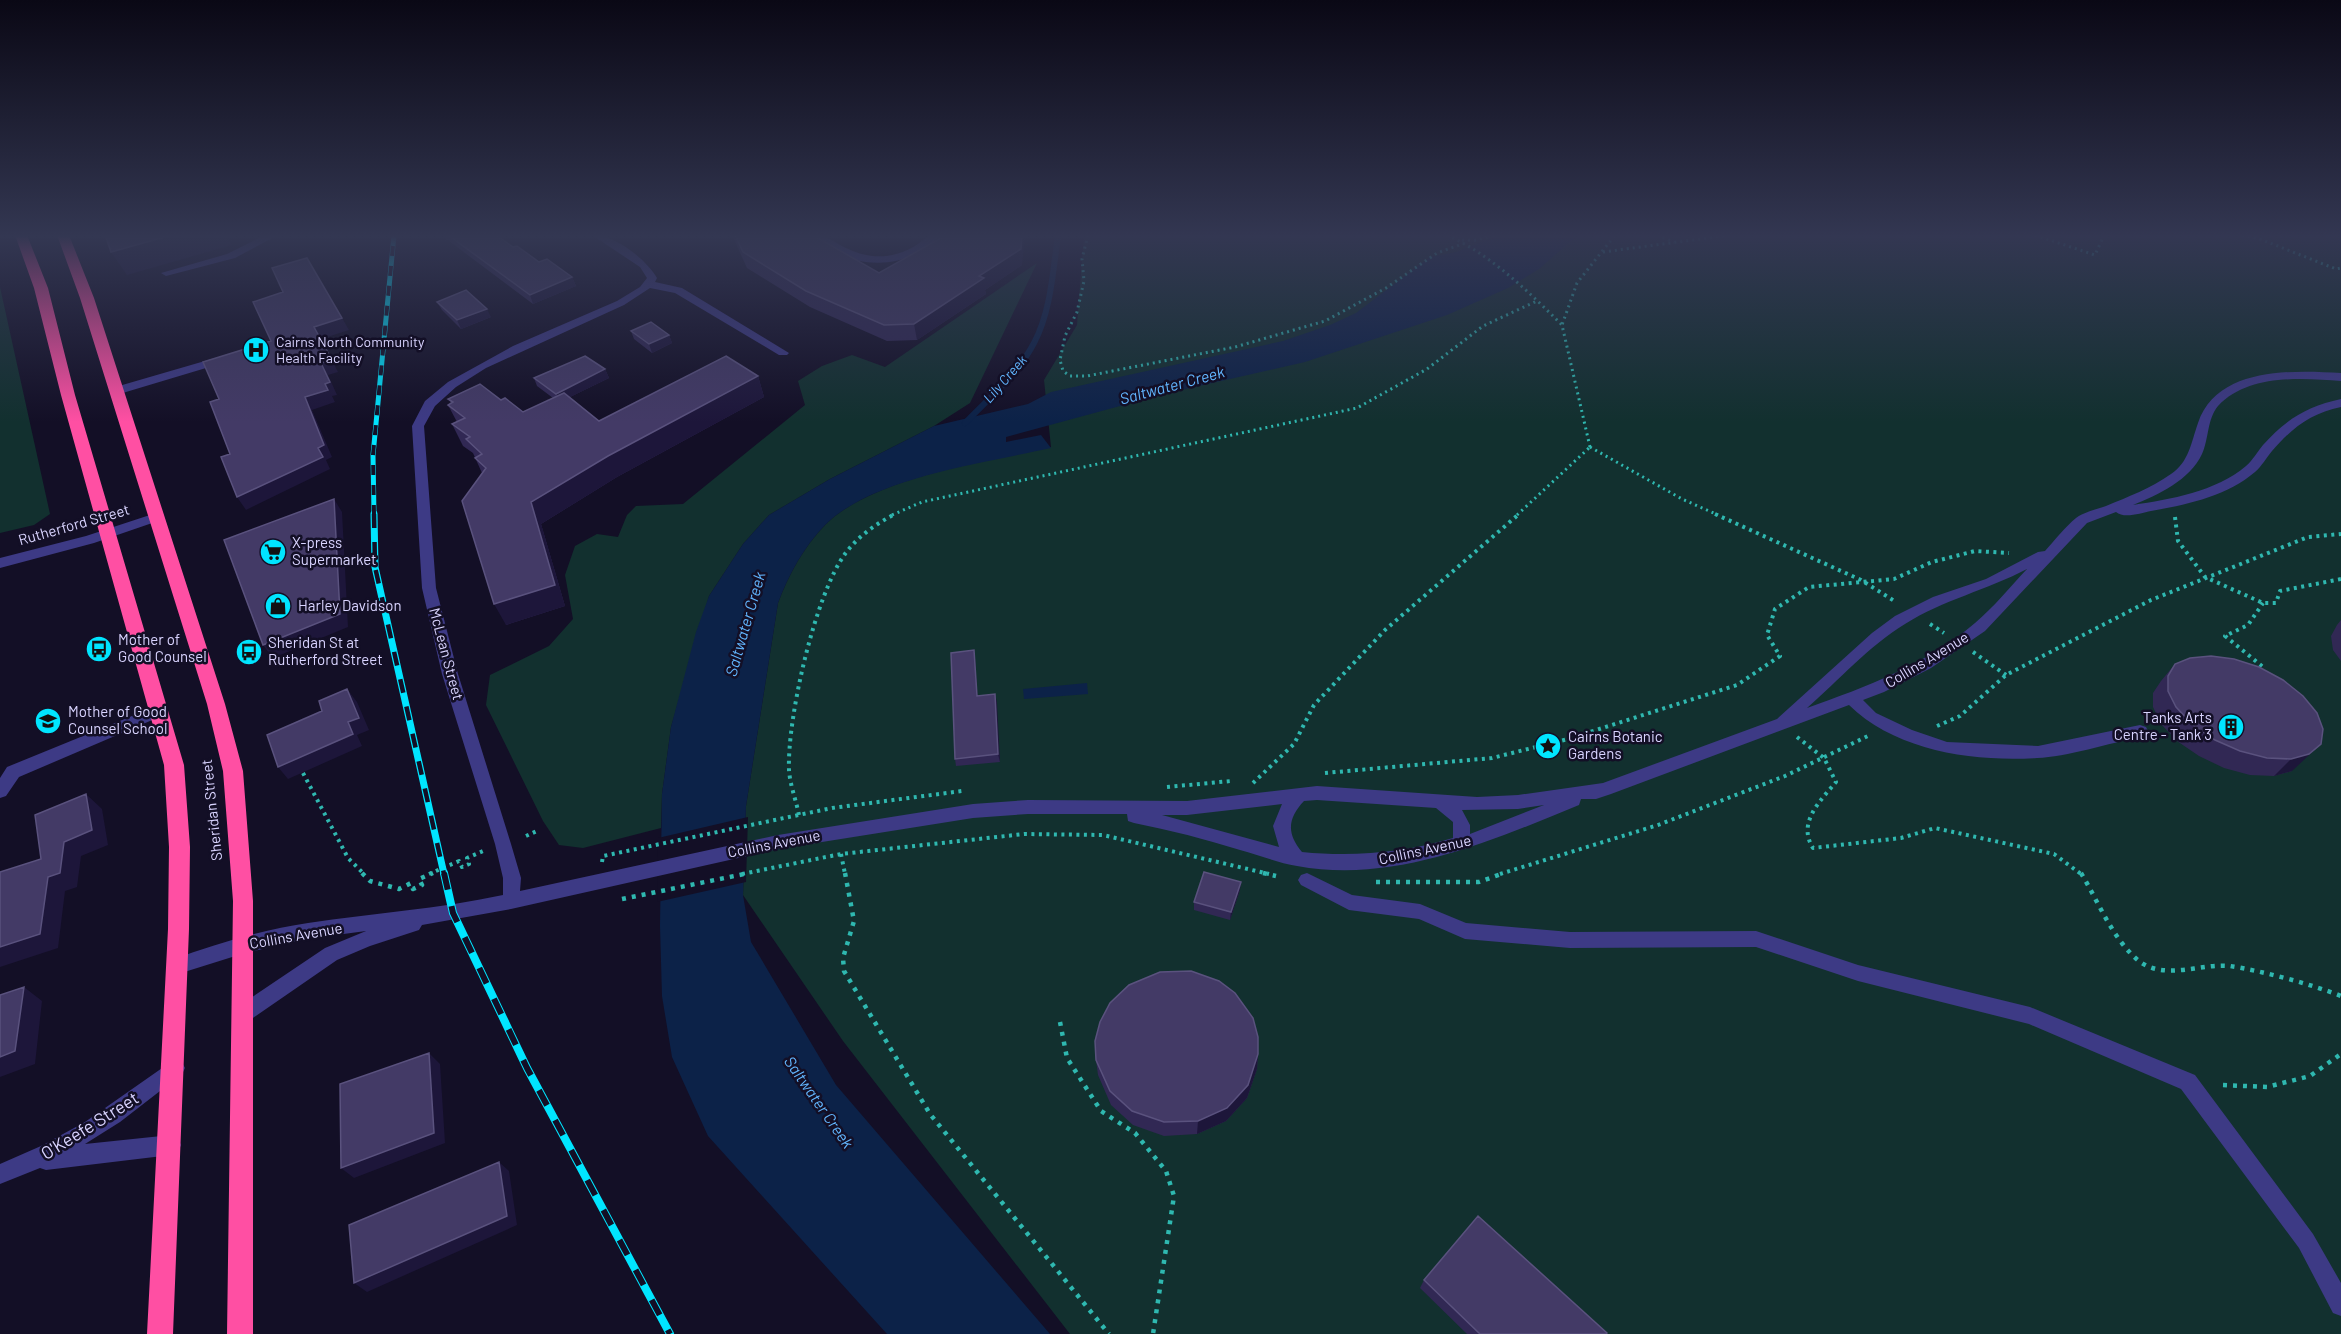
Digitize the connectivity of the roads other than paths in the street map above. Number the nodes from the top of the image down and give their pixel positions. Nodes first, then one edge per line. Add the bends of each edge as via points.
1 (43, 297) edge
2 (87, 297) edge
3 (630, 297) edge
4 (690, 297) edge
5 (783, 353) dead end
6 (233, 357) edge
7 (2341, 377) edge
8 (116, 391) junction
9 (2341, 403) edge
10 (2098, 514) junction
11 (156, 517) junction
12 (110, 534) junction
13 (2051, 551) junction
14 (0, 563) edge
15 (1852, 699) junction
16 (159, 711) junction
17 (1776, 727) junction
18 (2140, 731) dead end
19 (1605, 789) junction
20 (0, 791) edge
21 (1301, 794) junction
22 (1437, 801) junction
23 (1098, 810) junction
24 (1458, 844) junction
25 (1297, 859) junction
26 (1307, 880) dead end
27 (512, 901) junction
28 (453, 913) junction
29 (244, 945) junction
30 (178, 966) junction
31 (243, 1014) junction
32 (175, 1068) junction
33 (171, 1145) junction
34 (33, 1162) junction
35 (0, 1174) edge
36 (2341, 1305) edge
37 (160, 1334) edge
38 (240, 1334) edge

1 - 12 highway
2 - 8 highway, Sheridan Street
3 - 27 street, McLean Street via 458,379 429,403 418,426 429,588 450,674 503,844 512,878
4 - 5 street
6 - 8 street
7 - 10 street, Collins Avenue via 2289,376 2238,386 2212,405 2196,454 2178,476 2146,495
8 - 11 highway, Sheridan Street
9 - 10 street, Collins Avenue via 2306,411 2288,424 2250,470 2229,483 2158,505
10 - 13 street, Collins Avenue via 2082,520
11 - 12 street, Rutherford Street
11 - 29 highway, Sheridan Street via 216,704 233,771
12 - 14 street, Rutherford Street
12 - 16 highway
13 - 15 street, Collins Avenue via 2017,590 1959,643
13 - 17 street, Collins Avenue via 1991,582 1900,620
15 - 17 street, Collins Avenue
15 - 18 street via 1871,717 1947,748 2038,752
16 - 20 street via 13,772
16 - 30 highway via 178,793
17 - 19 street, Collins Avenue
19 - 22 street, Collins Avenue via 1518,802
19 - 24 street, Collins Avenue
21 - 22 street, Collins Avenue
21 - 23 street, Collins Avenue via 1188,808
21 - 25 street via 1285,811 1281,825 1285,846
22 - 24 street via 1454,810 1463,825
23 - 25 street, Collins Avenue via 1180,825
23 - 27 street, Collins Avenue via 1028,807 973,811 778,842
24 - 25 street, Collins Avenue via 1369,861
26 - 36 street via 1349,902 1420,912 1465,931 1570,940 1756,939 1858,973 2030,1016 2188,1082 2306,1241
27 - 28 street, Collins Avenue
28 - 29 street, Collins Avenue via 306,931
28 - 31 street, Collins Avenue via 331,954
29 - 30 street, Collins Avenue
29 - 31 highway, Sheridan Street
30 - 32 highway
31 - 38 highway, Sheridan Street
32 - 33 highway
32 - 34 street, O'Keefe Street via 118,1114
33 - 34 street, O'Keefe Street
33 - 37 highway
34 - 35 street, O'Keefe Street

